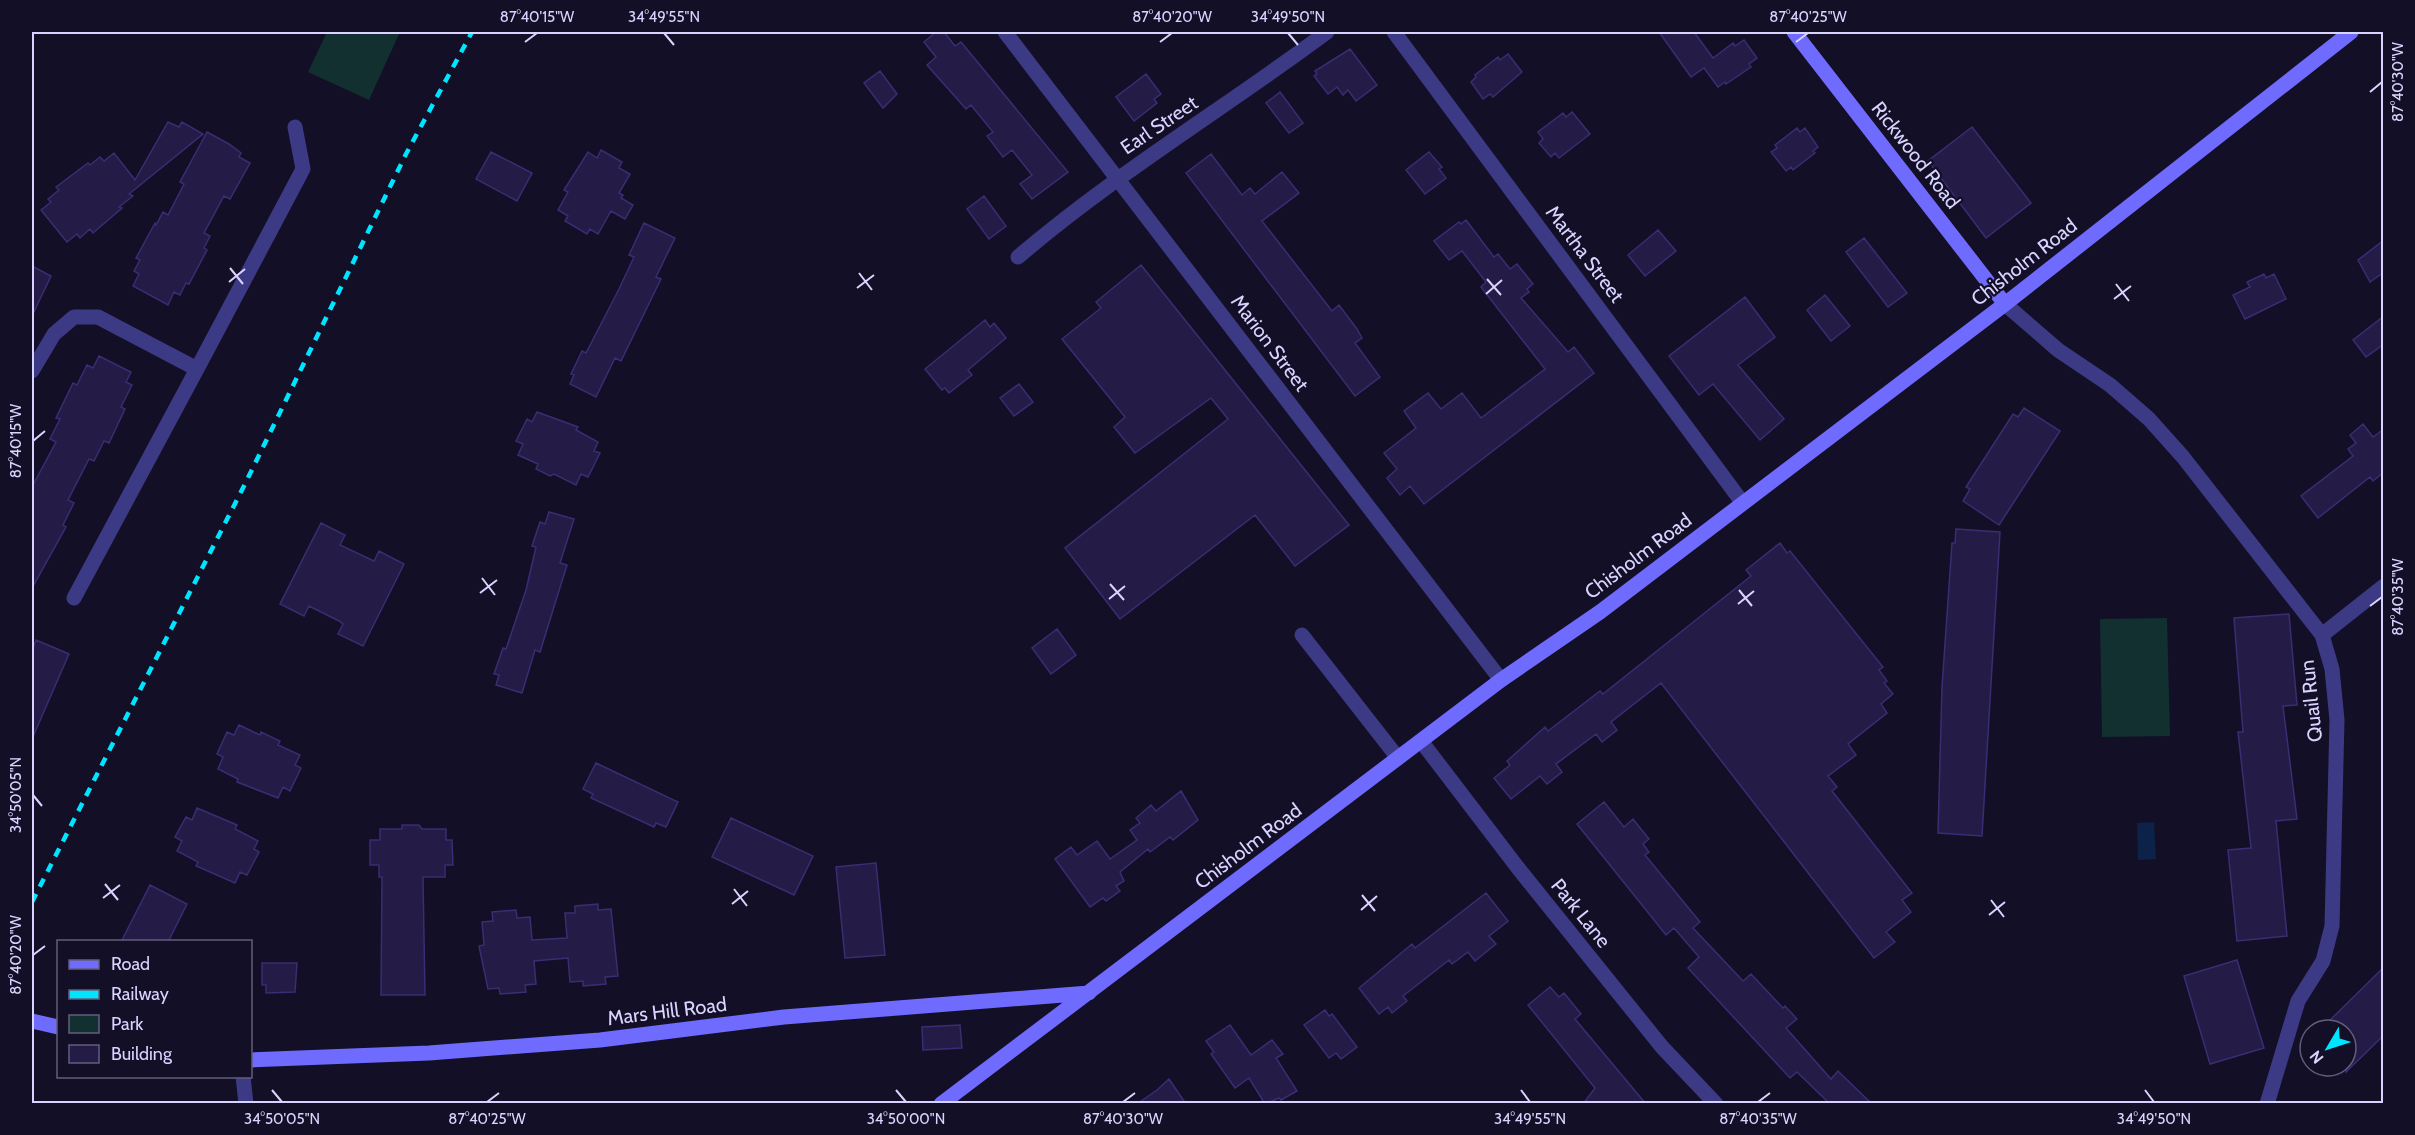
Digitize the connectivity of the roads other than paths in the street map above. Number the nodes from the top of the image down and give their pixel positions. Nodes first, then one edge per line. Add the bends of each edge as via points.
1 (1005, 32) edge
2 (1327, 32) edge
3 (1394, 32) edge
4 (1794, 32) edge
5 (2351, 32) edge
6 (295, 127) dead end
7 (1117, 179) junction
8 (1018, 257) dead end
9 (2005, 304) junction
10 (197, 369) junction
11 (32, 371) edge
12 (1742, 502) junction
13 (2384, 586) edge
14 (74, 598) dead end
15 (1302, 635) dead end
16 (2322, 635) junction
17 (1501, 680) junction
18 (1421, 741) junction
19 (1398, 758) junction
20 (1089, 993) junction
21 (32, 1021) edge
22 (57, 1026) edge
23 (252, 1060) edge
24 (243, 1078) edge
25 (246, 1104) edge
26 (941, 1104) edge
27 (1716, 1104) edge
28 (2267, 1104) edge

1 - 7 street, Marion Street
2 - 7 street, Earl Street
3 - 12 street, Martha Street
4 - 9 main road, Rickwood Road
5 - 9 main road, Chisholm Road
6 - 10 street via 303,169
7 - 8 street, Earl Street
7 - 17 street, Marion Street
9 - 12 main road, Chisholm Road
9 - 16 street, Quail Run via 2058,350 2110,385 2149,418
10 - 11 street via 98,317 74,317 54,334
10 - 14 street
12 - 17 main road, Chisholm Road via 1600,612
13 - 16 street
15 - 19 street
16 - 28 street, Quail Run via 2332,669 2337,720 2332,926 2323,961 2298,1002
17 - 18 main road, Chisholm Road
18 - 19 main road, Chisholm Road
18 - 27 street, Park Lane via 1662,1047
19 - 20 main road, Chisholm Road
20 - 23 main road, Mars Hill Road via 784,1017 600,1040 429,1053
20 - 26 main road, Chisholm Road
21 - 22 main road
24 - 25 street

